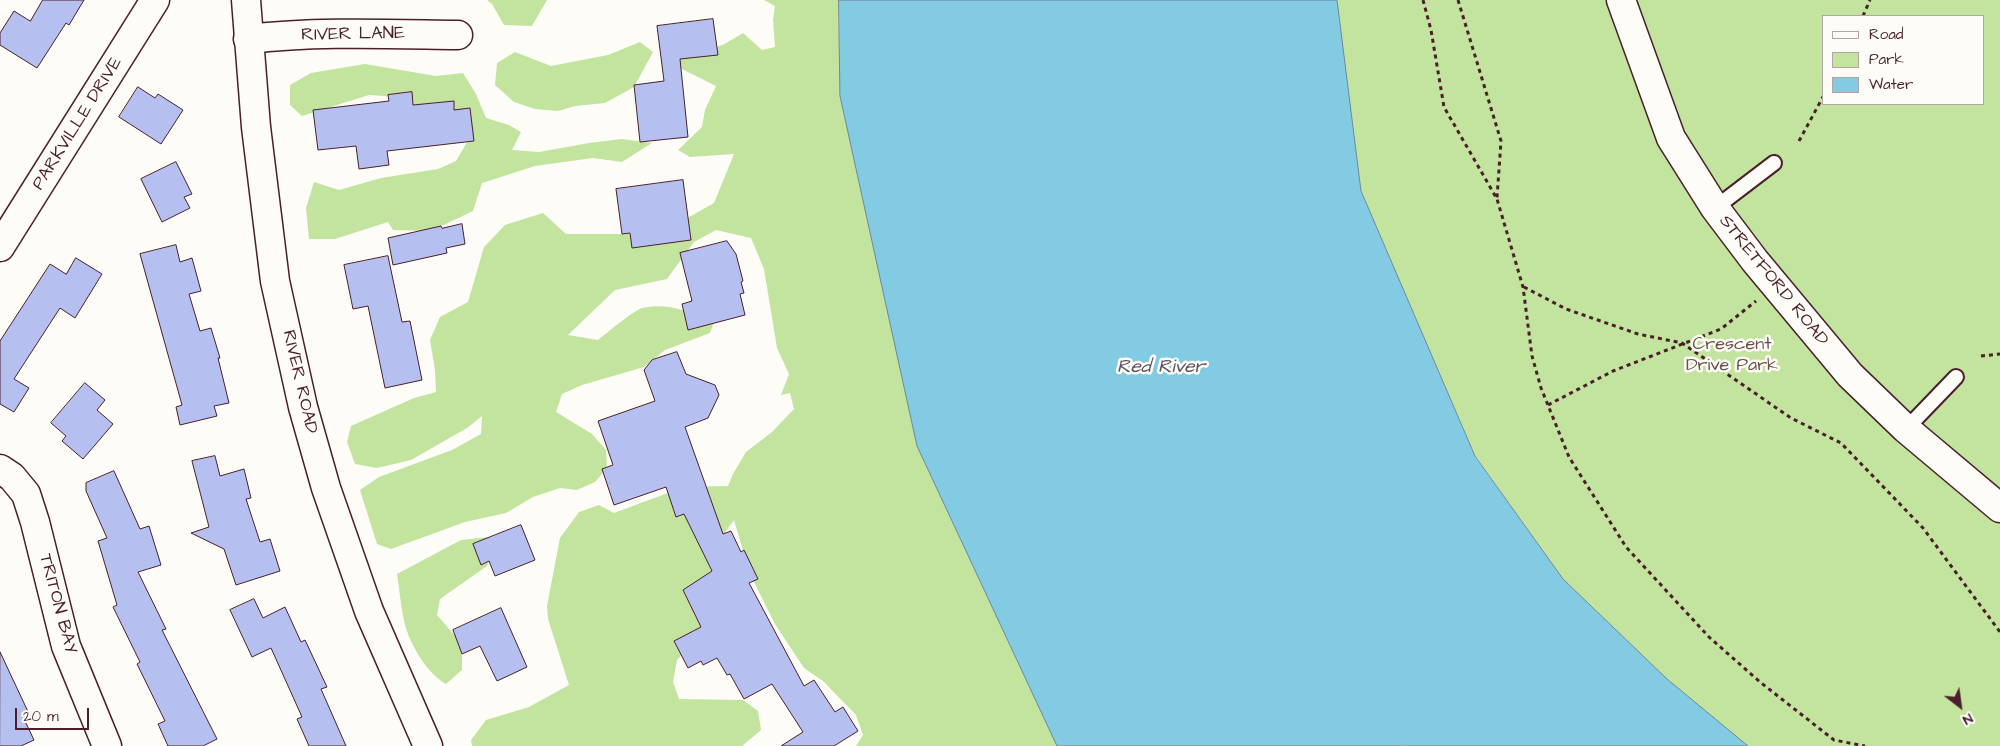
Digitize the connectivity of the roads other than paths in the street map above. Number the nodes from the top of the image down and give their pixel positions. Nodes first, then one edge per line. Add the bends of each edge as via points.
1 (156, 0) edge
2 (246, 0) edge
3 (1621, 0) edge
4 (458, 35) dead end
5 (248, 39) junction
6 (1774, 163) dead end
7 (1715, 208) junction
8 (0, 247) edge
9 (1956, 377) dead end
10 (1906, 429) junction
11 (0, 469) edge
12 (2000, 508) edge
13 (107, 746) edge
14 (428, 746) edge

1 - 8 street, PARKVILLE DRIVE
2 - 5 street, RIVER ROAD
3 - 7 street, STRETFORD ROAD via 1671,138
4 - 5 street, RIVER LANE via 359,34
5 - 14 street, RIVER ROAD via 275,281 303,407 326,488 369,611
6 - 7 lane
7 - 10 street, STRETFORD ROAD via 1850,375
9 - 10 lane
10 - 12 street, STRETFORD ROAD
11 - 13 street, TRITON BAY via 12,477 26,494 66,646

